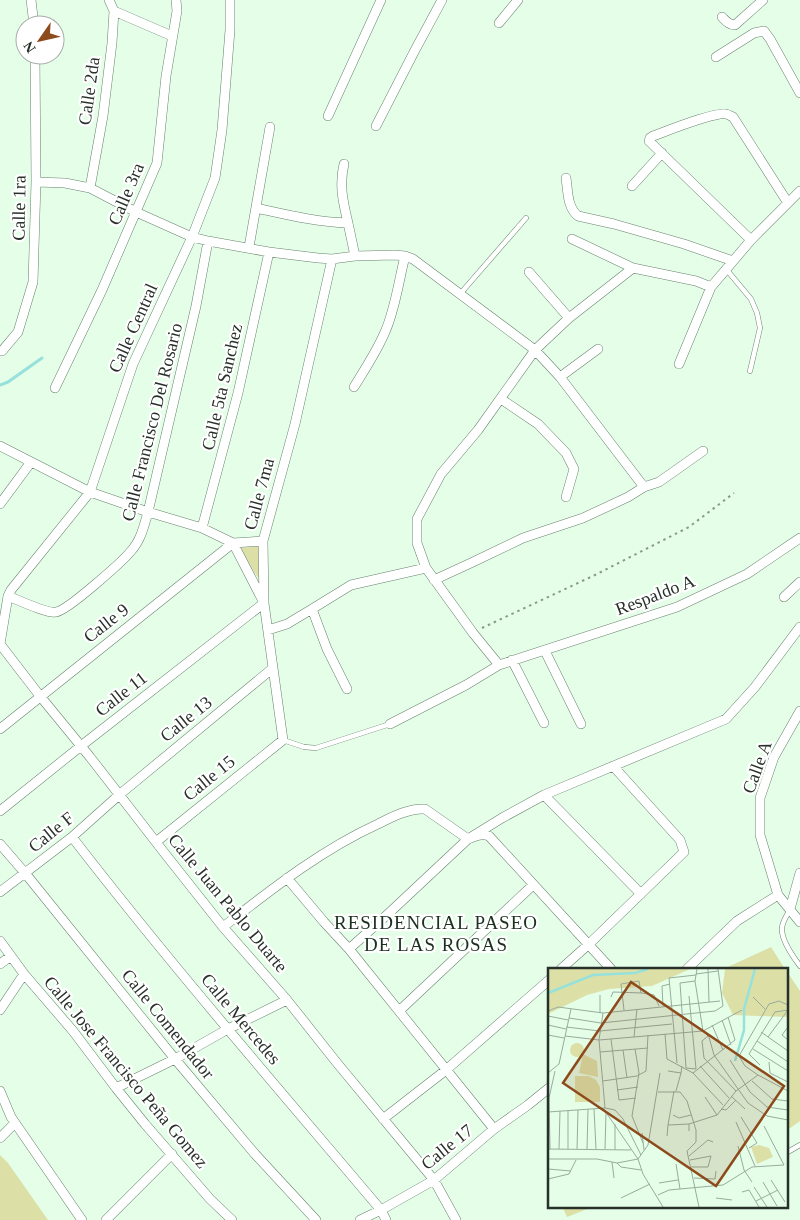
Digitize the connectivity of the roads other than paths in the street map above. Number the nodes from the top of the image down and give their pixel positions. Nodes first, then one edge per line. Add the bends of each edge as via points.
1 (31, 0) edge
2 (109, 0) edge
3 (176, 0) edge
4 (230, 0) edge
5 (381, 0) edge
6 (442, 0) edge
7 (518, 0) edge
8 (762, 0) edge
9 (114, 11) junction
10 (33, 15) edge
11 (722, 18) dead end
12 (499, 23) dead end
13 (172, 36) junction
14 (716, 57) dead end
15 (35, 65) edge
16 (800, 93) edge
17 (328, 116) dead end
18 (270, 126) dead end
19 (376, 126) dead end
20 (662, 153) junction
21 (344, 164) dead end
22 (566, 178) dead end
23 (36, 182) junction
24 (632, 186) dead end
25 (90, 188) junction
26 (800, 191) edge
27 (788, 203) junction
28 (256, 208) junction
29 (136, 212) junction
30 (526, 218) dead end
31 (348, 223) junction
32 (192, 237) junction
33 (572, 238) dead end
34 (751, 240) junction
35 (208, 241) junction
36 (249, 248) junction
37 (269, 252) junction
38 (355, 256) junction
39 (405, 256) junction
40 (332, 259) junction
41 (733, 261) junction
42 (633, 268) junction
43 (726, 269) junction
44 (529, 272) dead end
45 (710, 287) junction
46 (460, 294) junction
47 (569, 318) junction
48 (598, 349) dead end
49 (535, 350) junction
50 (0, 351) edge
51 (679, 364) dead end
52 (750, 371) dead end
53 (560, 377) junction
54 (354, 387) dead end
55 (55, 388) dead end
56 (501, 399) junction
57 (0, 446) edge
58 (704, 451) dead end
59 (31, 462) junction
60 (644, 487) junction
61 (90, 492) junction
62 (566, 497) dead end
63 (0, 504) edge
64 (148, 512) junction
65 (202, 528) junction
66 (800, 538) edge
67 (263, 540) junction
68 (234, 544) junction
69 (426, 568) junction
70 (434, 580) junction
71 (800, 582) edge
72 (8, 596) junction
73 (784, 597) dead end
74 (264, 603) junction
75 (312, 609) junction
76 (800, 627) edge
77 (268, 630) junction
78 (0, 644) edge
79 (545, 651) junction
80 (512, 660) junction
81 (498, 665) junction
82 (273, 668) junction
83 (347, 689) dead end
84 (40, 696) junction
85 (800, 711) edge
86 (544, 722) dead end
87 (390, 724) joint
88 (581, 724) dead end
89 (0, 729) edge
90 (284, 740) junction
91 (82, 746) junction
92 (613, 766) junction
93 (119, 795) junction
94 (544, 795) junction
95 (0, 811) edge
96 (72, 837) junction
97 (468, 838) junction
98 (156, 842) junction
99 (0, 844) edge
100 (25, 873) junction
101 (800, 875) edge
102 (287, 878) junction
103 (533, 885) junction
104 (0, 892) edge
105 (641, 894) junction
106 (778, 895) junction
107 (790, 909) junction
108 (800, 922) edge
109 (223, 926) junction
110 (0, 941) edge
111 (589, 944) junction
112 (348, 949) junction
113 (10, 956) junction
114 (0, 964) edge
115 (800, 966) edge
116 (562, 968) edge
117 (610, 968) edge
118 (688, 968) edge
119 (24, 974) junction
120 (548, 981) edge
121 (287, 1000) junction
122 (0, 1010) edge
123 (399, 1011) junction
124 (228, 1029) junction
125 (176, 1058) junction
126 (446, 1070) junction
127 (116, 1088) junction
128 (548, 1089) edge
129 (0, 1091) edge
130 (383, 1119) junction
131 (16, 1123) junction
132 (494, 1129) junction
133 (0, 1138) edge
134 (800, 1145) edge
135 (788, 1152) edge
136 (172, 1154) junction
137 (434, 1180) junction
138 (381, 1210) junction
139 (82, 1220) edge
140 (106, 1220) edge
141 (232, 1220) edge
142 (316, 1220) edge
143 (360, 1220) edge
144 (386, 1220) edge
145 (456, 1220) edge

1 - 10 street
2 - 9 street, Calle 2da
3 - 13 street, Calle 3ra
4 - 32 street, Calle Central via 222,130 215,178
5 - 17 street
6 - 19 street
7 - 12 street
8 - 11 street via 735,25
9 - 13 street
9 - 25 street, Calle 2da via 103,116
13 - 29 street, Calle 3ra via 157,163
14 - 16 street via 754,32 764,31
15 - 23 street, Calle 1ra
18 - 28 street
20 - 24 street
20 - 27 street via 649,141 650,138 726,114 733,117
20 - 34 street
21 - 31 street via 341,177
22 - 41 street via 570,206 578,216 684,244
23 - 25 street
23 - 50 street, Calle 1ra via 33,282 18,332
25 - 29 street
26 - 27 street
27 - 34 street
28 - 31 street via 300,218
28 - 36 street
29 - 32 street
29 - 55 street, Calle 3ra
30 - 46 lane
31 - 38 street
32 - 35 street
32 - 61 street, Calle Central via 133,364
33 - 42 street
34 - 41 street
35 - 36 street
35 - 64 street, Calle Francisco Del Rosario
36 - 37 street
37 - 40 street
37 - 65 street, Calle 5ta Sanchez via 238,393
38 - 39 street
38 - 40 street
39 - 46 street
39 - 54 street via 386,331
40 - 67 street, Calle 7ma
41 - 43 street
42 - 45 street
42 - 47 street
43 - 45 street
43 - 52 lane via 751,299 760,328
44 - 47 street
45 - 51 street
46 - 49 street
47 - 49 street
48 - 53 street
49 - 53 street
49 - 56 street
53 - 60 street
56 - 62 street via 538,424 566,453 574,469
56 - 69 street via 441,474 417,519 417,543
57 - 59 street
58 - 60 street via 659,482
59 - 61 street
59 - 63 street
60 - 70 street via 583,518 523,538
61 - 64 street
61 - 72 street, Calle Central
64 - 65 street
64 - 72 street, Calle Francisco Del Rosario via 132,550 59,612
65 - 68 street
66 - 79 street, Respaldo A via 747,574 677,607
67 - 68 street
67 - 74 street, Calle 7ma
68 - 74 street
68 - 84 street, Calle 9
69 - 70 street
69 - 75 street via 351,585
70 - 81 street
71 - 73 street
72 - 78 street, Calle Central
74 - 77 street, Calle 7ma
74 - 91 street, Calle 11
75 - 77 street via 287,624
75 - 83 street
76 - 92 street via 755,687 726,719
77 - 82 street, Calle 7ma
78 - 84 street, Calle Juan Pablo Duarte
79 - 80 street, Respaldo A
79 - 88 street
80 - 81 street, Respaldo A
80 - 86 street
81 - 87 street, Respaldo A
82 - 90 street, Calle 7ma
82 - 93 street, Calle 13
84 - 89 street, Calle 9
84 - 91 street, Calle Juan Pablo Duarte
85 - 106 street, Calle A via 774,757 760,798 760,835
87 - 90 lane via 316,748
90 - 98 street, Calle 15
91 - 93 street, Calle Juan Pablo Duarte
91 - 95 street, Calle 11
92 - 94 street
92 - 105 street via 680,840 684,852
93 - 96 street, Calle F
93 - 98 street, Calle Juan Pablo Duarte
94 - 97 street
94 - 105 street
96 - 100 street, Calle F
96 - 124 street, Calle Mercedes
97 - 102 street via 425,810 417,809 343,842
97 - 103 street via 489,836
97 - 112 street
98 - 109 street, Calle Juan Pablo Duarte
99 - 100 street, Calle Comendador
100 - 104 street, Calle F
100 - 125 street, Calle Comendador
101 - 107 street
102 - 109 street
102 - 112 street
103 - 111 street
103 - 123 street
105 - 111 street
106 - 107 street
106 - 118 street via 737,921
107 - 108 street
107 - 115 lane via 782,928 792,956
109 - 121 street, Calle Juan Pablo Duarte
110 - 113 street, Calle Jose Francisco Peña Gomez
111 - 116 street
111 - 117 street
112 - 123 street
113 - 114 street
113 - 119 street, Calle Jose Francisco Peña Gomez
119 - 122 street
119 - 127 street, Calle Jose Francisco Peña Gomez
120 - 126 street
121 - 124 street
121 - 130 street, Calle Juan Pablo Duarte
123 - 126 street
124 - 125 street
124 - 138 street, Calle Mercedes
125 - 127 street
125 - 142 street, Calle Comendador via 255,1154
126 - 130 street
126 - 132 street
127 - 136 street, Calle Jose Francisco Peña Gomez
128 - 132 street, Calle 17
129 - 131 street
130 - 137 street, Calle Juan Pablo Duarte
131 - 133 street
131 - 139 street
132 - 137 street, Calle 17
134 - 135 lane
136 - 140 street
136 - 141 street, Calle Jose Francisco Peña Gomez
137 - 138 street, Calle 17
137 - 145 street, Calle Juan Pablo Duarte
138 - 143 street, Calle 17
138 - 144 street, Calle Mercedes

